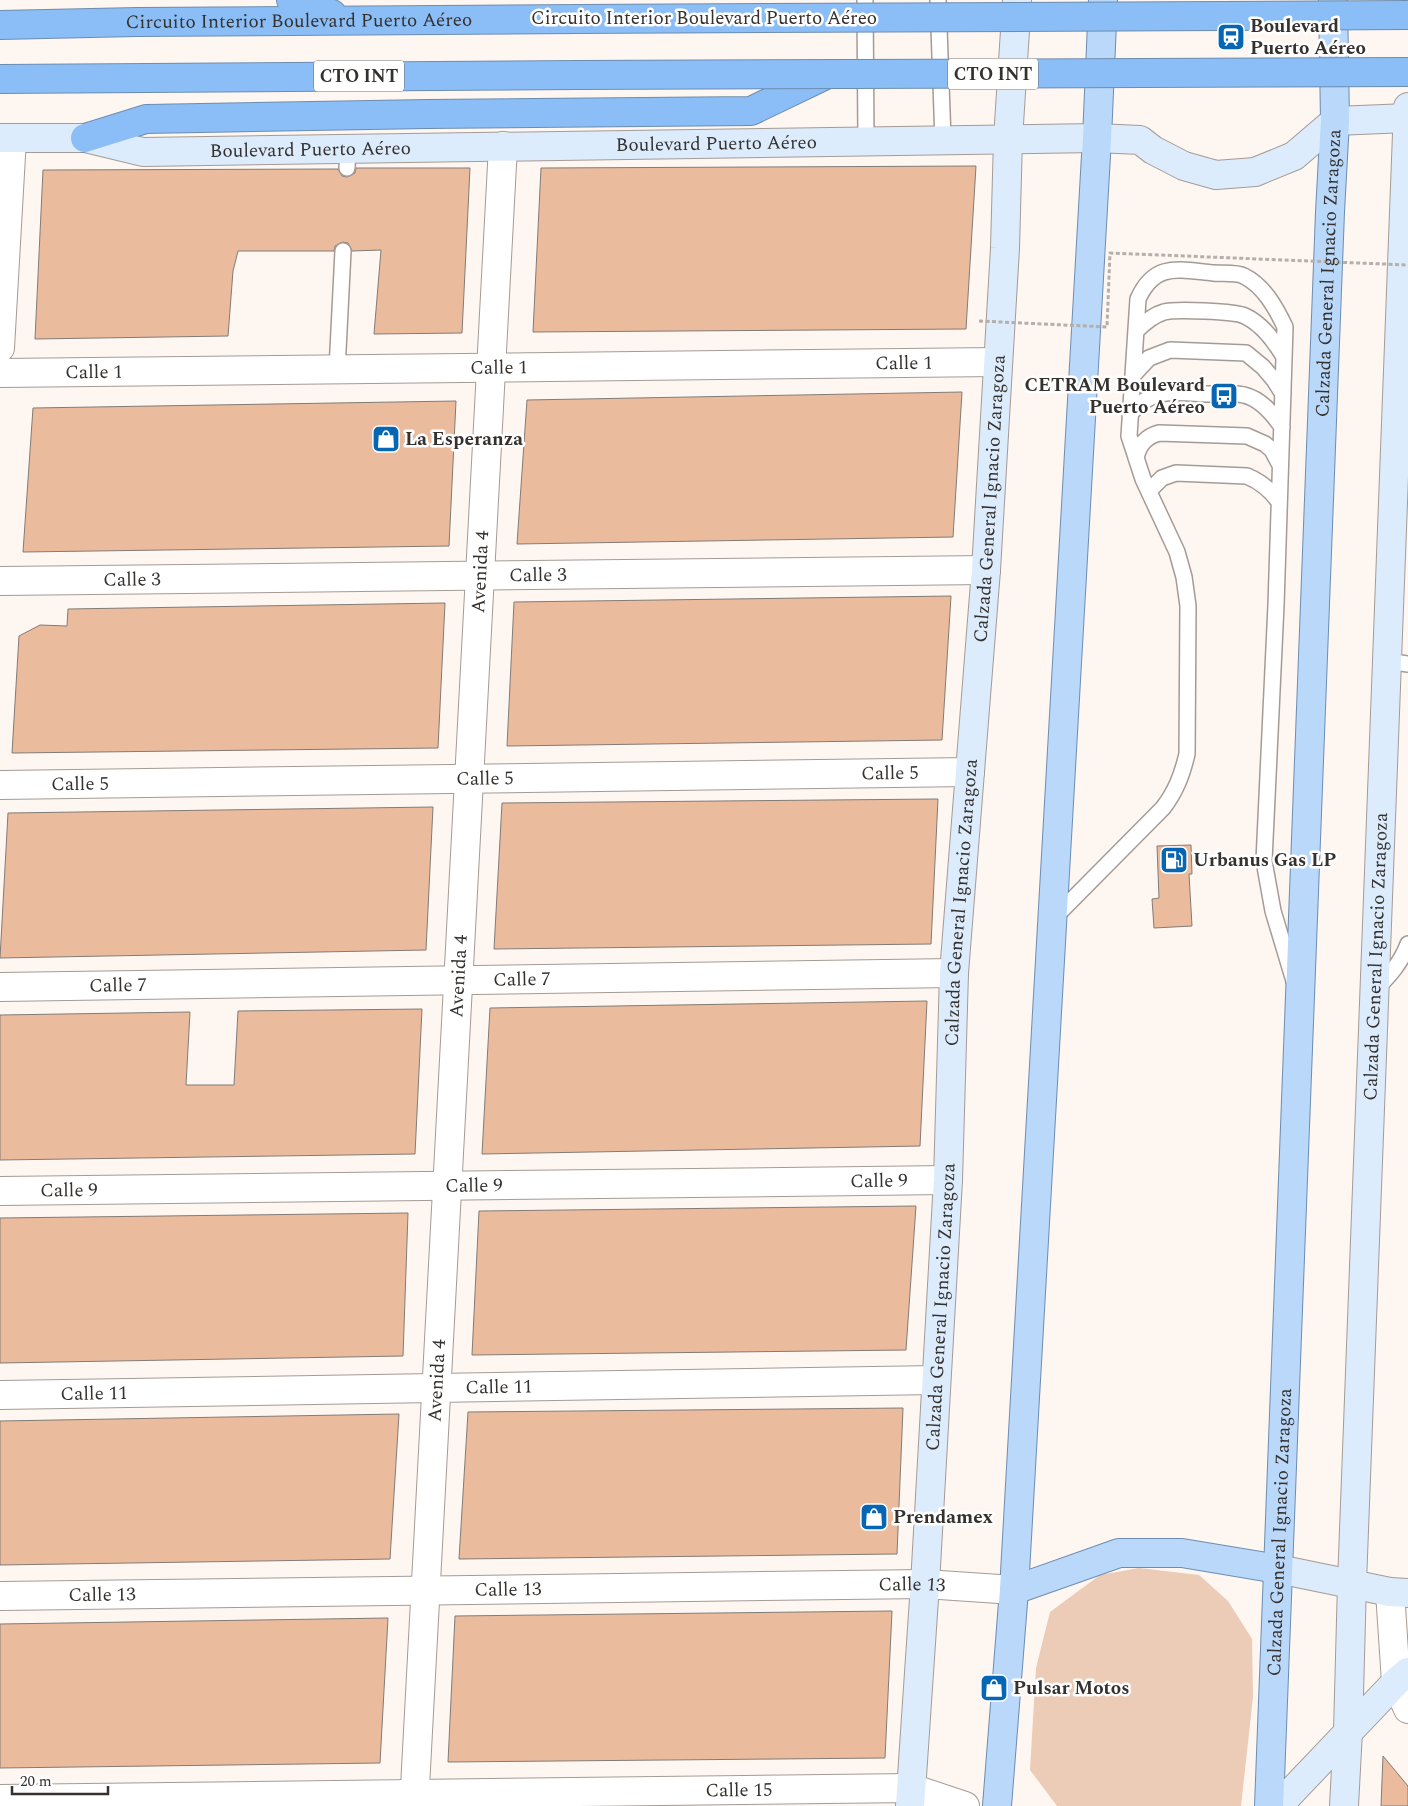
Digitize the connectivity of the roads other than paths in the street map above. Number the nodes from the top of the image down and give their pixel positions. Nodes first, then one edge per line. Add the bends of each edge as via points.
1 (291, 0) edge
2 (865, 0) edge
3 (938, 0) edge
4 (1017, 0) edge
5 (1104, 0) edge
6 (1333, 0) edge
7 (1408, 15) edge
8 (350, 21) junction
9 (0, 25) edge
10 (1408, 72) edge
11 (828, 74) junction
12 (0, 79) edge
13 (1408, 107) edge
14 (1408, 118) edge
15 (1335, 121) junction
16 (6, 138) edge
17 (86, 138) junction
18 (1097, 138) junction
19 (1008, 139) junction
20 (943, 140) junction
21 (866, 141) junction
22 (503, 146) junction
23 (343, 251) dead end
24 (1136, 331) junction
25 (0, 348) edge
26 (1284, 356) junction
27 (998, 362) junction
28 (492, 368) junction
29 (337, 370) junction
30 (0, 373) edge
31 (1134, 374) junction
32 (1283, 394) junction
33 (1131, 413) junction
34 (1282, 427) junction
35 (1136, 458) junction
36 (1280, 466) junction
37 (1149, 491) junction
38 (1279, 502) junction
39 (986, 570) junction
40 (481, 576) junction
41 (0, 581) edge
42 (1398, 663) edge
43 (970, 772) junction
44 (470, 779) junction
45 (0, 785) edge
46 (1052, 920) junction
47 (1408, 944) edge
48 (954, 973) junction
49 (459, 980) junction
50 (0, 988) edge
51 (1375, 990) junction
52 (1300, 999) junction
53 (948, 1180) junction
54 (448, 1186) junction
55 (0, 1191) edge
56 (936, 1380) junction
57 (437, 1388) junction
58 (0, 1395) edge
59 (1278, 1569) junction
60 (1352, 1583) junction
61 (925, 1584) junction
62 (1014, 1590) junction
63 (426, 1591) junction
64 (1399, 1592) edge
65 (0, 1596) edge
66 (1402, 1677) edge
67 (1408, 1709) edge
68 (1348, 1731) junction
69 (910, 1797) edge
70 (0, 1799) edge
71 (415, 1800) edge
72 (965, 1806) edge
73 (997, 1806) edge
74 (1269, 1806) edge
75 (1278, 1806) edge
76 (1344, 1806) edge

1 - 8 highway
2 - 21 lane
3 - 20 lane
4 - 19 main road, Calzada General Ignacio Zaragoza
5 - 18 main road
6 - 15 main road, Calzada General Ignacio Zaragoza
7 - 8 highway, Circuito Interior Boulevard Puerto Aéreo, bridge
8 - 9 highway, Circuito Interior Boulevard Puerto Aéreo
10 - 11 highway, CTO INT, bridge
11 - 12 highway, CTO INT, bridge
11 - 17 highway via 751,111 146,119
13 - 14 main road, Calzada General Ignacio Zaragoza
14 - 15 main road
14 - 42 main road, Calzada General Ignacio Zaragoza
15 - 18 main road, Boulevard Puerto Aéreo via 1294,156 1255,172 1216,175 1184,166 1140,140
15 - 52 main road, Calzada General Ignacio Zaragoza
16 - 17 main road, Boulevard Puerto Aéreo
16 - 25 street
17 - 22 main road, Boulevard Puerto Aéreo via 143,152 348,158
18 - 19 main road, Boulevard Puerto Aéreo
18 - 46 main road
19 - 20 main road, Boulevard Puerto Aéreo
19 - 27 main road, Calzada General Ignacio Zaragoza
20 - 21 main road, Boulevard Puerto Aéreo
21 - 22 main road, Boulevard Puerto Aéreo
22 - 28 street, Avenida 4
23 - 29 lane
24 - 26 lane via 1165,311 1243,314 1266,331
24 - 26 lane via 1138,298 1150,279 1159,273 1169,269 1243,276 1256,285 1278,312 1285,327
24 - 31 lane
26 - 32 lane
27 - 28 street, Calle 1
27 - 39 main road, Calzada General Ignacio Zaragoza
28 - 29 street, Calle 1
28 - 40 street, Avenida 4
29 - 30 street, Calle 1
31 - 32 lane via 1149,358 1170,350 1246,353 1263,367
31 - 33 lane
32 - 34 lane
33 - 34 lane via 1146,398 1166,392 1244,395 1266,407
33 - 35 lane via 1129,436
34 - 36 lane
35 - 36 lane via 1138,448 1145,440 1159,433 1247,436 1272,450
35 - 37 lane
36 - 38 lane
37 - 38 lane via 1162,478 1176,473 1247,476 1266,487
37 - 46 lane via 1167,527 1184,577 1188,606 1187,754 1174,793 1163,808
38 - 52 lane via 1264,861 1276,924
39 - 40 street, Calle 3
39 - 43 main road, Calzada General Ignacio Zaragoza
40 - 41 street, Calle 3
40 - 44 street, Avenida 4
42 - 51 main road, Calzada General Ignacio Zaragoza
43 - 44 street, Calle 5
43 - 48 main road, Calzada General Ignacio Zaragoza
44 - 45 street, Calle 5
44 - 49 street, Avenida 4
46 - 62 main road
47 - 51 lane via 1393,972
48 - 49 street, Calle 7
48 - 53 main road, Calzada General Ignacio Zaragoza
49 - 50 street, Calle 7
49 - 54 street, Avenida 4
51 - 60 main road, Calzada General Ignacio Zaragoza
52 - 59 main road, Calzada General Ignacio Zaragoza
53 - 54 street, Calle 9
53 - 56 main road, Calzada General Ignacio Zaragoza
54 - 55 street, Calle 9
54 - 57 street, Avenida 4
56 - 57 street, Calle 11
56 - 61 main road, Calzada General Ignacio Zaragoza
57 - 58 street, Calle 11
57 - 63 street, Avenida 4
59 - 60 main road
59 - 62 main road via 1182,1553 1119,1553
59 - 74 main road, Calzada General Ignacio Zaragoza
60 - 64 main road
60 - 68 main road, Calzada General Ignacio Zaragoza
61 - 62 street, Calle 13
61 - 63 street, Calle 13
61 - 69 main road, Calzada General Ignacio Zaragoza
62 - 73 main road
63 - 65 street, Calle 13
63 - 71 street, Avenida 4
64 - 66 street
66 - 67 street
66 - 68 main road
68 - 75 main road
68 - 76 main road, Calzada General Ignacio Zaragoza
69 - 71 street, Calle 15
69 - 72 street, Calle 15
70 - 71 street, Calle 15

